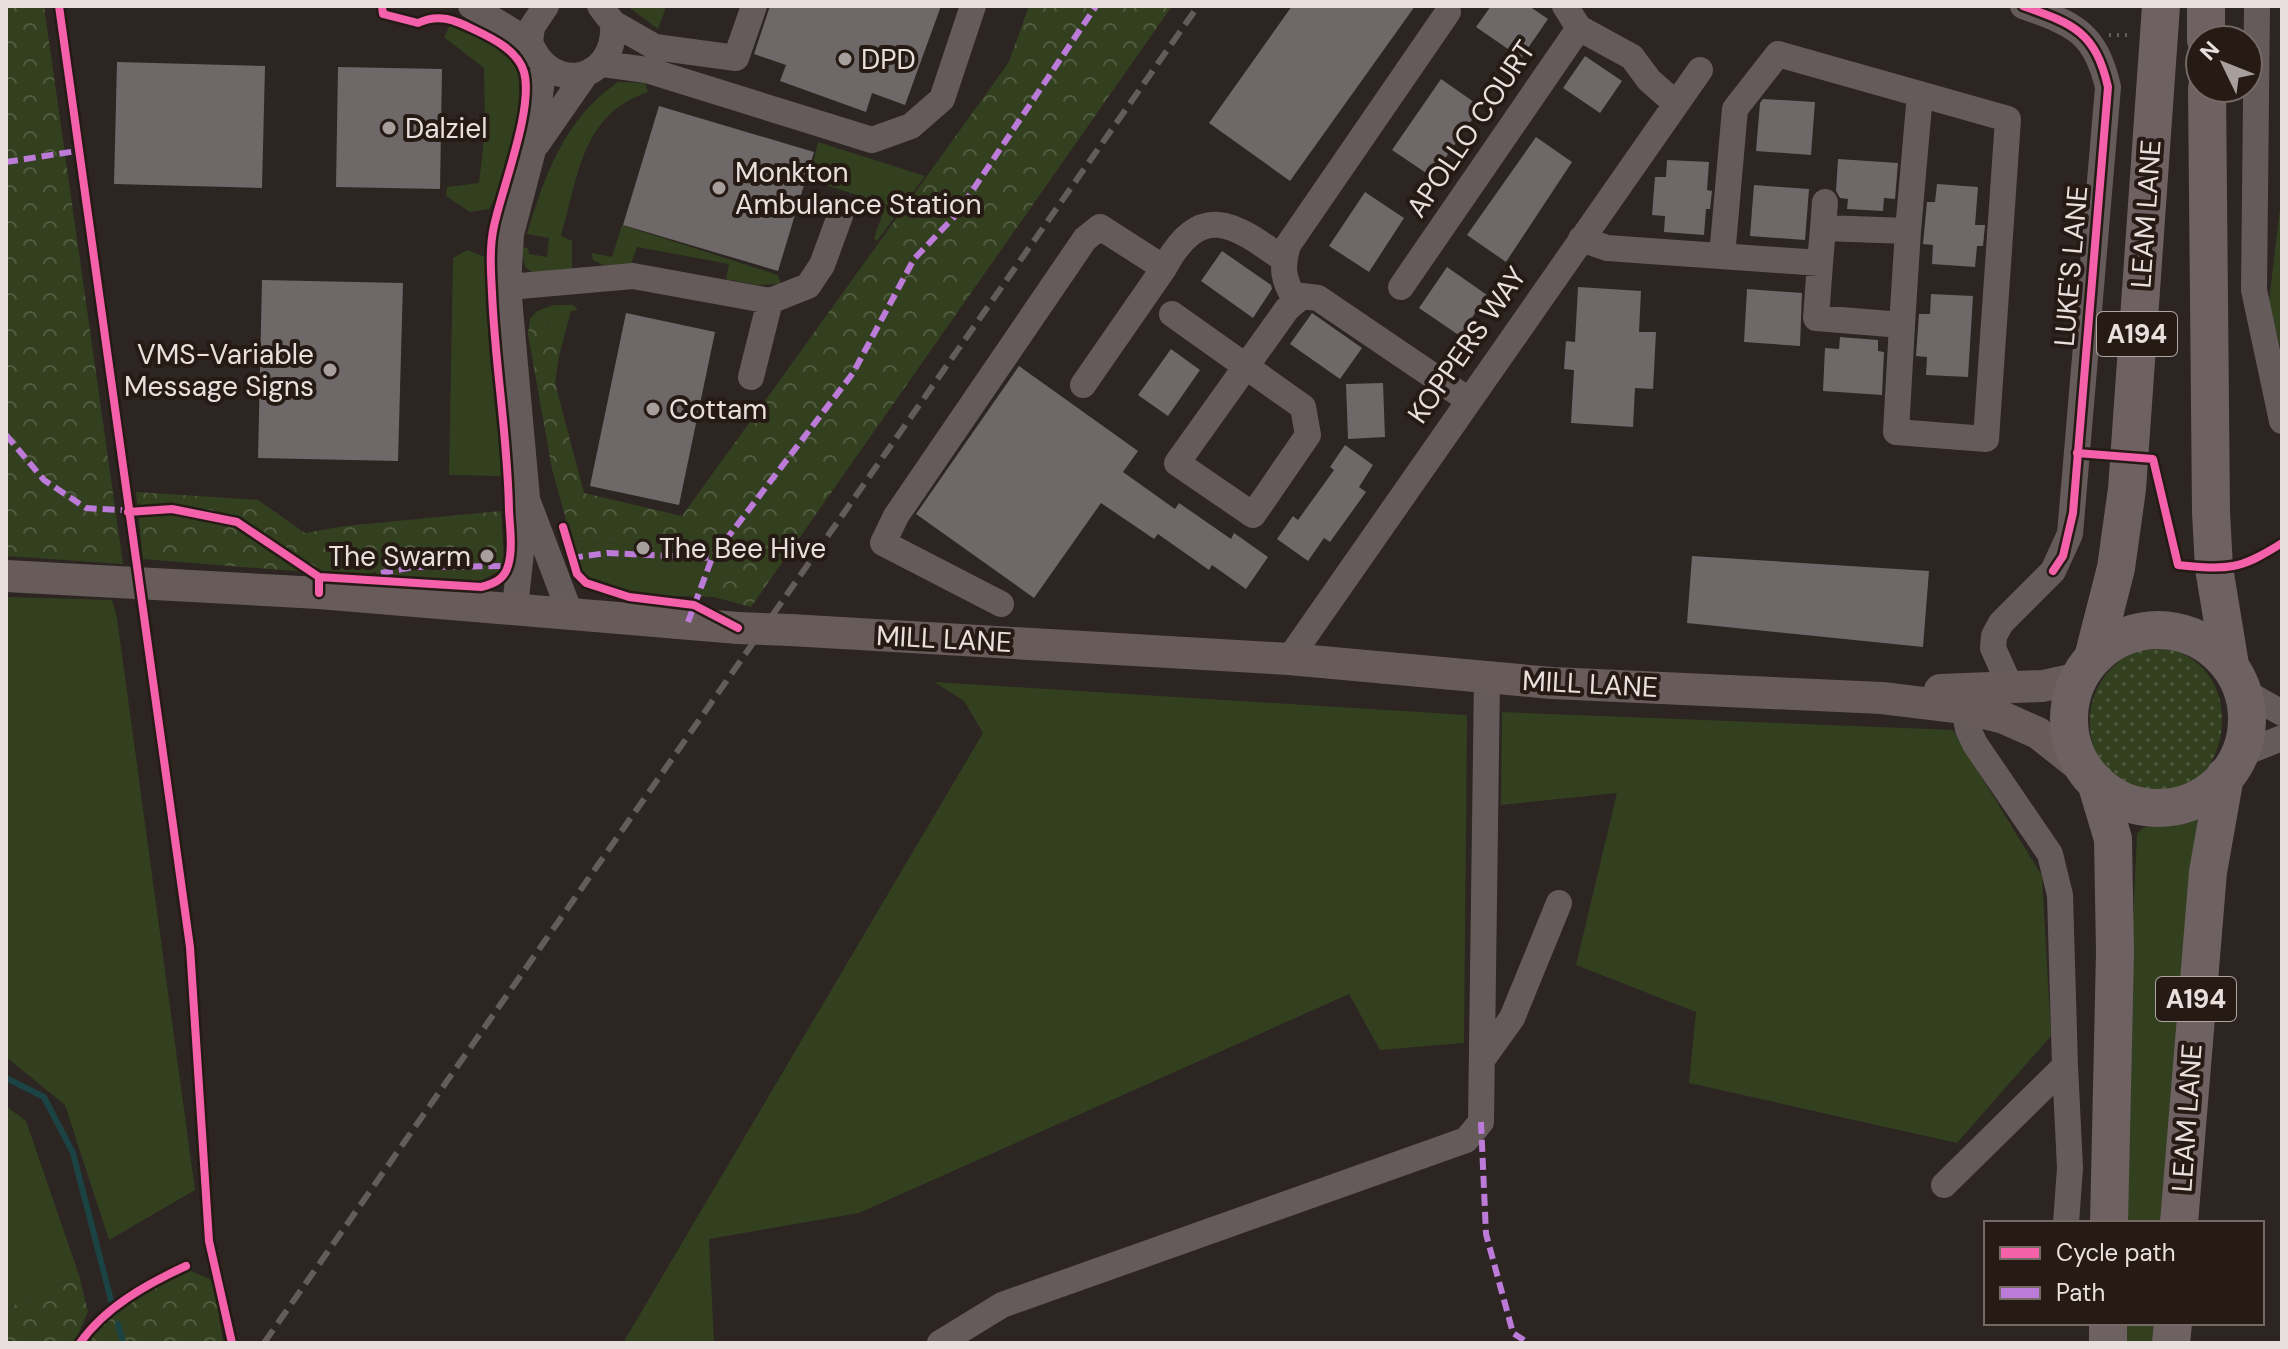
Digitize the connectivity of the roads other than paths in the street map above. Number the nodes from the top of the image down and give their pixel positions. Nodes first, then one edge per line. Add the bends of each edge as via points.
1 (471, 6) edge
2 (546, 6) edge
3 (754, 6) edge
4 (973, 6) edge
5 (1565, 6) edge
6 (2023, 6) edge
7 (2257, 6) edge
8 (1448, 12) dead end
9 (606, 15) edge
10 (2160, 20) edge
11 (1579, 28) junction
12 (530, 42) junction
13 (544, 64) junction
14 (594, 69) junction
15 (1700, 70) dead end
16 (1920, 94) junction
17 (1674, 102) junction
18 (2207, 104) edge
19 (533, 150) junction
20 (840, 216) dead end
21 (1908, 231) junction
22 (1581, 239) junction
23 (1722, 256) junction
24 (1283, 259) junction
25 (1820, 263) junction
26 (1164, 268) junction
27 (508, 287) junction
28 (1401, 287) dead end
29 (770, 301) junction
30 (1296, 301) junction
31 (1172, 314) dead end
32 (1902, 325) junction
33 (1246, 367) junction
34 (751, 377) dead end
35 (1083, 385) dead end
36 (1467, 399) junction
37 (2282, 421) edge
38 (527, 498) junction
39 (6, 576) edge
40 (1001, 604) dead end
41 (515, 607) junction
42 (570, 613) junction
43 (1289, 659) junction
44 (2086, 668) junction
45 (2231, 672) junction
46 (1487, 677) junction
47 (2011, 688) junction
48 (1882, 698) junction
49 (1964, 708) junction
50 (2282, 713) edge
51 (2282, 738) edge
52 (2232, 765) junction
53 (2092, 777) junction
54 (1559, 903) dead end
55 (1482, 1060) junction
56 (2065, 1066) junction
57 (1944, 1185) dead end
58 (2066, 1221) edge
59 (2109, 1221) edge
60 (2179, 1221) edge
61 (940, 1343) edge

1 - 12 street
2 - 12 street via 532,27
3 - 9 street via 736,58 655,47
4 - 14 street via 942,99 911,126 872,140 647,70
5 - 11 street
6 - 47 street, LUKE'S LANE via 2069,23 2083,34 2094,46 2108,87 2073,513 2063,556 1994,636 1993,648
7 - 37 street via 2254,290
8 - 24 street
9 - 14 street via 611,51
10 - 44 highway, LEAM LANE / A194 via 2127,489 2116,568
11 - 17 street via 1632,57
11 - 28 street, APOLLO COURT
12 - 13 street
13 - 14 street via 569,76
13 - 19 street
14 - 19 street
15 - 17 street, KOPPERS WAY
16 - 21 street
16 - 23 street via 1778,54 1735,109
16 - 32 street via 2008,119 1986,439 1896,432
17 - 22 street, KOPPERS WAY
18 - 45 highway, LEAM LANE / A194 via 2211,512 2201,557 2204,613
19 - 27 street via 511,234
20 - 29 street via 822,265 808,286
21 - 25 street via 1824,215
21 - 32 street
22 - 23 street via 1607,248
22 - 36 street, KOPPERS WAY
23 - 25 street
24 - 26 street via 1241,229 1223,223 1196,229
24 - 30 street via 1286,283
25 - 32 street via 1816,318
26 - 35 street
26 - 40 street via 1100,227 1085,239 896,516 883,543
27 - 29 street via 633,276
27 - 38 street
29 - 34 street
30 - 33 street
30 - 36 street via 1302,296 1318,298
31 - 33 street
33 - 33 street via 1177,463 1253,515 1308,435 1303,407
36 - 43 street, KOPPERS WAY
38 - 41 street
38 - 42 street
39 - 41 main road, MILL LANE
41 - 42 main road, MILL LANE
42 - 43 main road, MILL LANE, bridge via 738,628
43 - 46 main road, MILL LANE
44 - 45 highway via 2109,644 2150,630 2182,634
44 - 47 main road, MILL LANE via 2057,685
44 - 53 highway, LEAM LANE via 2072,696 2070,726 2077,755
45 - 50 street
45 - 52 highway, LEAM LANE via 2247,723
46 - 48 main road, MILL LANE
46 - 55 street
47 - 48 main road, MILL LANE
48 - 49 main road, MILL LANE
49 - 53 main road, MILL LANE via 2022,724
49 - 56 street via 1975,744 2050,854 2060,895
51 - 52 street
52 - 53 highway via 2199,799 2165,808 2121,800
52 - 60 highway, LEAM LANE / A194 via 2208,872
53 - 59 highway, LEAM LANE / A194 via 2113,839
54 - 55 street via 1512,1018
55 - 61 street via 1481,1122 1466,1140 1002,1305
56 - 57 street
56 - 58 street via 2070,1168

